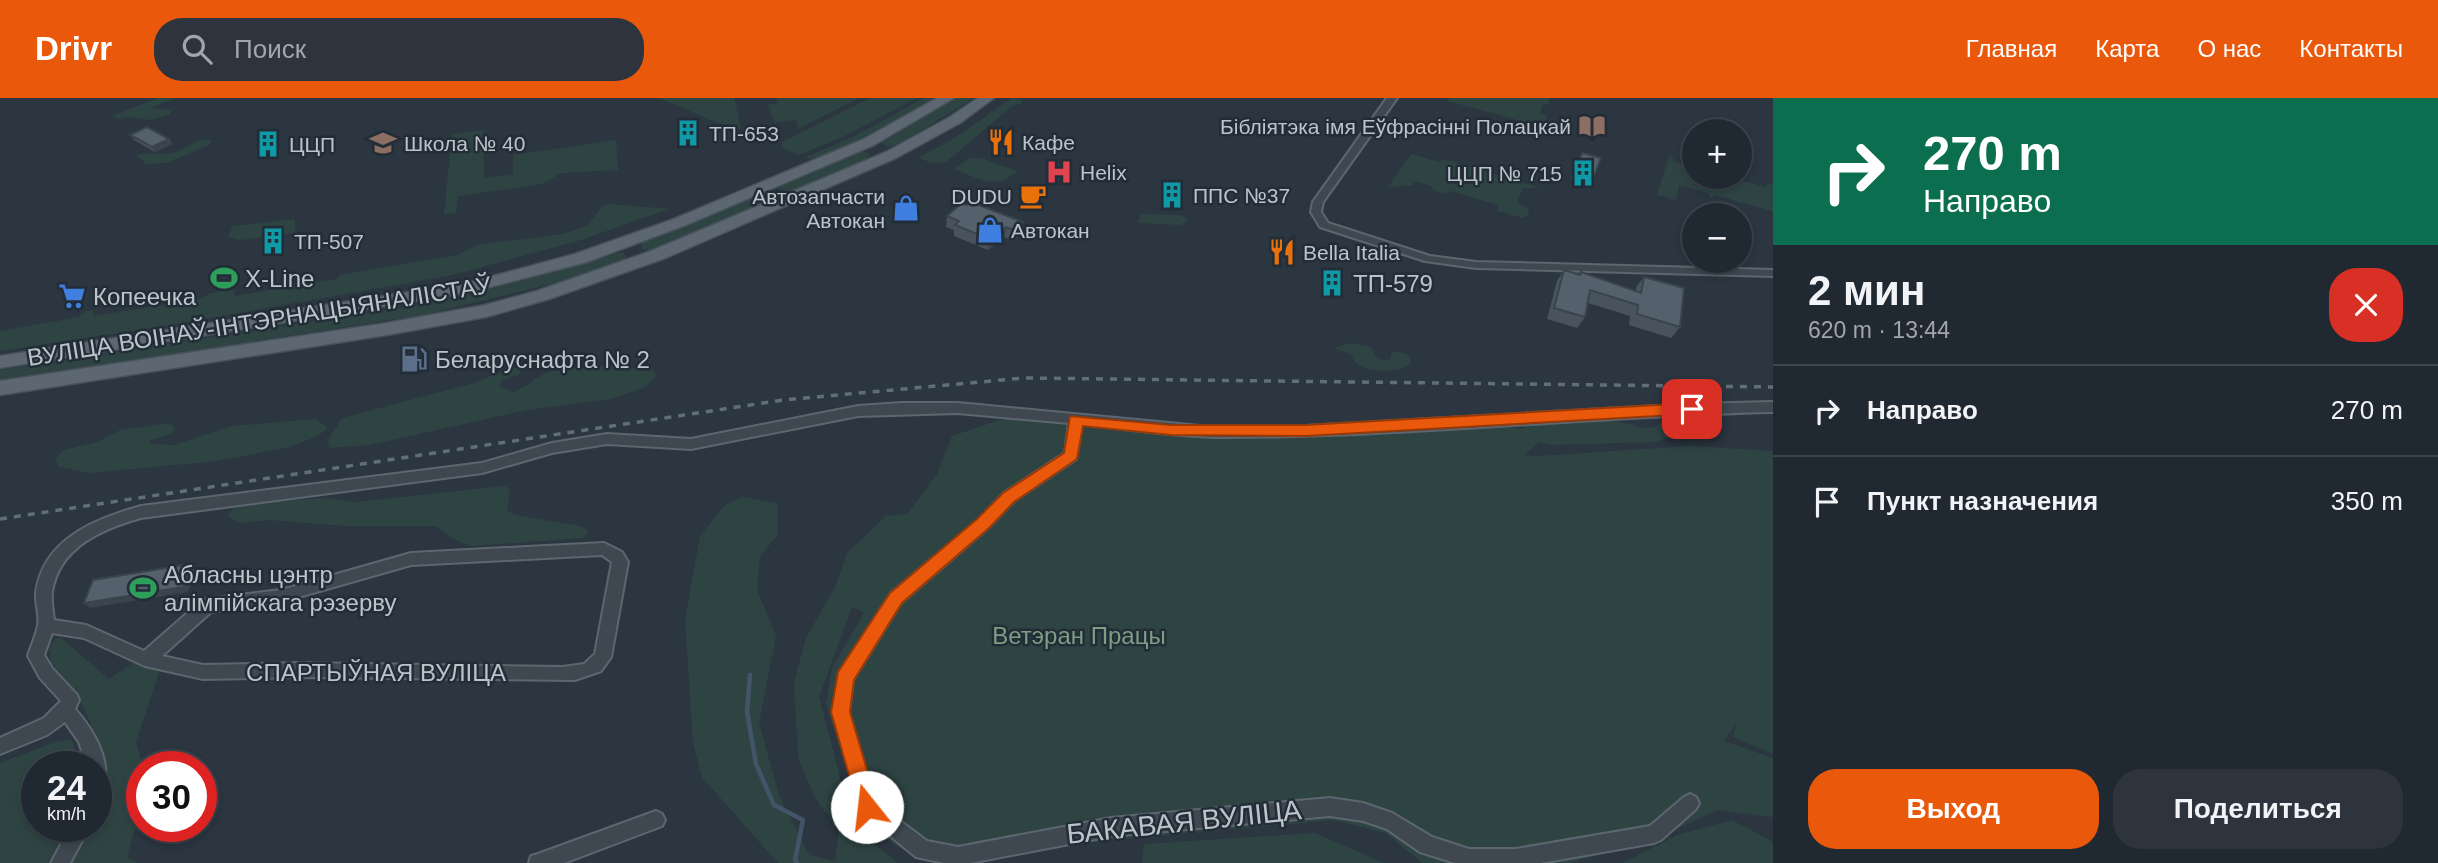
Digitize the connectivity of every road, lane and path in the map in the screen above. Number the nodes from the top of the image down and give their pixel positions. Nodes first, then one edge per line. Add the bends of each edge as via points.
1 (947, 98) edge
2 (987, 98) edge
3 (1392, 98) edge
4 (869, 142) junction
5 (891, 155) junction
6 (640, 237) junction
7 (610, 248) junction
8 (657, 255) junction
9 (626, 267) junction
10 (1773, 273) edge
11 (0, 362) edge
12 (0, 388) edge
13 (1773, 407) edge
14 (1076, 420) junction
15 (46, 625) junction
16 (145, 659) junction
17 (66, 712) junction
18 (0, 747) edge
19 (92, 751) edge
20 (1690, 803) dead end
21 (656, 820) dead end
22 (72, 842) edge
23 (60, 863) edge
24 (538, 863) edge

1 - 4 main road, ВУЛІЦА ВОІНАЎ-ІНТЭРНАЦЫЯНАЛІСТАЎ
2 - 5 main road, ВУЛІЦА ВОІНАЎ-ІНТЭРНАЦЫЯНАЛІСТАЎ
3 - 10 street via 1318,202 1317,217 1324,225 1452,263
4 - 5 main road
4 - 6 main road, ВУЛІЦА ВОІНАЎ-ІНТЭРНАЦЫЯНАЛІСТАЎ
5 - 8 main road, ВУЛІЦА ВОІНАЎ-ІНТЭРНАЦЫЯНАЛІСТАЎ
6 - 7 main road, ВУЛІЦА ВОІНАЎ-ІНТЭРНАЦЫЯНАЛІСТАЎ
6 - 8 main road via 637,250
7 - 9 main road via 631,253
7 - 11 main road, ВУЛІЦА ВОІНАЎ-ІНТЭРНАЦЫЯНАЛІСТАЎ via 467,288
8 - 9 main road, ВУЛІЦА ВОІНАЎ-ІНТЭРНАЦЫЯНАЛІСТАЎ
9 - 12 main road, ВУЛІЦА ВОІНАЎ-ІНТЭРНАЦЫЯНАЛІСТАЎ via 486,311
13 - 14 street via 1305,431 1171,430
14 - 15 street via 958,408 858,411 691,444 607,439 552,447 482,468 141,512 96,525 59,557 44,593
14 - 20 street, БАКАВАЯ ВУЛІЦА via 1071,455 1009,497 896,598 845,678 841,712 867,807 923,850 958,856 1111,827 1330,807 1392,822 1427,845 1469,858 1516,858 1654,834
15 - 16 street, СПАРТЫЎНАЯ ВУЛІЦА via 86,632
15 - 17 street via 36,656 71,700
16 - 16 street, СПАРТЫЎНАЯ ВУЛІЦА via 203,672 588,671 603,657 620,562 617,555 604,549 411,559 281,596 207,607
17 - 18 street via 42,729
17 - 19 street
21 - 24 street
22 - 23 street

